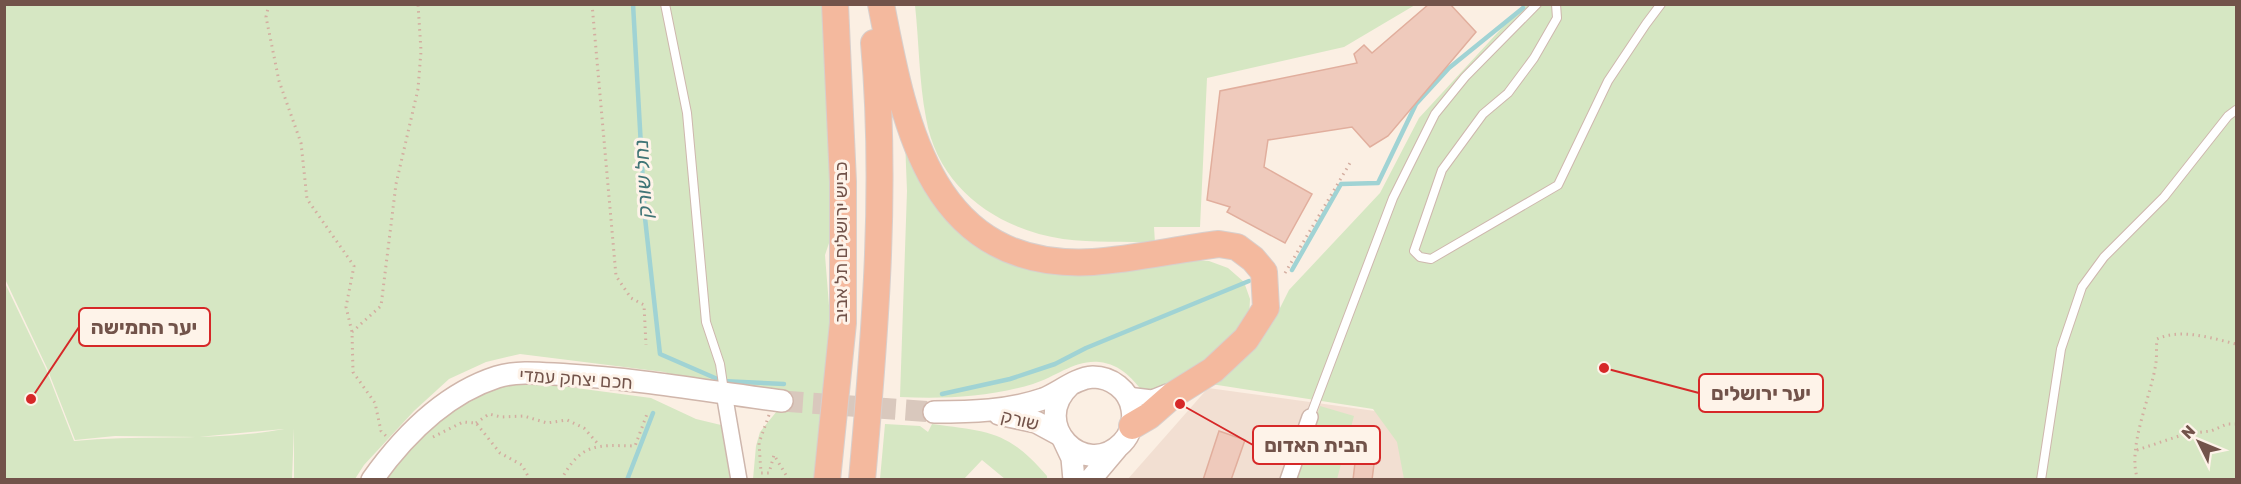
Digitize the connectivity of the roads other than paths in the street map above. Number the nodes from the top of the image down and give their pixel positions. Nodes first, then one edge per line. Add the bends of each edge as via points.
1 (665, 4) edge
2 (834, 4) edge
3 (870, 4) edge
4 (881, 4) edge
5 (1537, 4) edge
6 (1556, 4) edge
7 (1661, 4) edge
8 (2236, 110) edge
9 (1237, 247) junction
10 (1070, 386) junction
11 (724, 393) junction
12 (1127, 395) junction
13 (779, 400) tunnel mouth
14 (978, 411) junction
15 (934, 412) tunnel mouth
16 (1310, 417) joint
17 (1132, 426) junction
18 (1062, 437) junction
19 (1118, 447) junction
20 (372, 480) edge
21 (739, 480) edge
22 (826, 480) edge
23 (862, 480) edge
24 (1074, 480) edge
25 (1090, 480) edge
26 (1288, 480) edge
27 (2041, 480) edge

1 - 11 lane via 687,113 706,322 720,364
2 - 22 highway, כביש ירושלים תל אביב via 843,182 843,322
3 - 23 highway, כביש ירושלים תל אביב via 878,85 879,235 876,324
4 - 9 highway via 898,90 919,152 943,195 982,235 1006,249 1062,261 1094,262 1220,244
5 - 16 lane via 1464,77 1435,114 1393,198
6 - 7 lane via 1557,18 1534,58 1508,93 1483,114 1442,170 1417,237 1414,251 1420,257 1431,259 1462,243 1558,185 1608,81
8 - 27 lane via 2164,197 2104,257 2082,287 2061,349
9 - 12 street via 1237,255 1258,283 1259,305 1248,327 1208,368 1186,384 1152,398
9 - 17 highway via 1264,272 1266,309 1246,339 1213,370
10 - 12 main road via 1086,378 1104,378
10 - 14 main road via 1033,402
10 - 18 main road via 1056,411
11 - 13 main road, חכם יצחק עמדי
11 - 20 main road, חכם יצחק עמדי via 619,379 516,373 475,386 427,416
11 - 21 street
12 - 17 main road via 1133,412
14 - 15 main road
14 - 18 main road, שורק via 1028,419
16 - 26 street
17 - 19 main road
18 - 19 main road via 1077,451 1089,455
18 - 24 main road via 1072,458
19 - 25 main road

